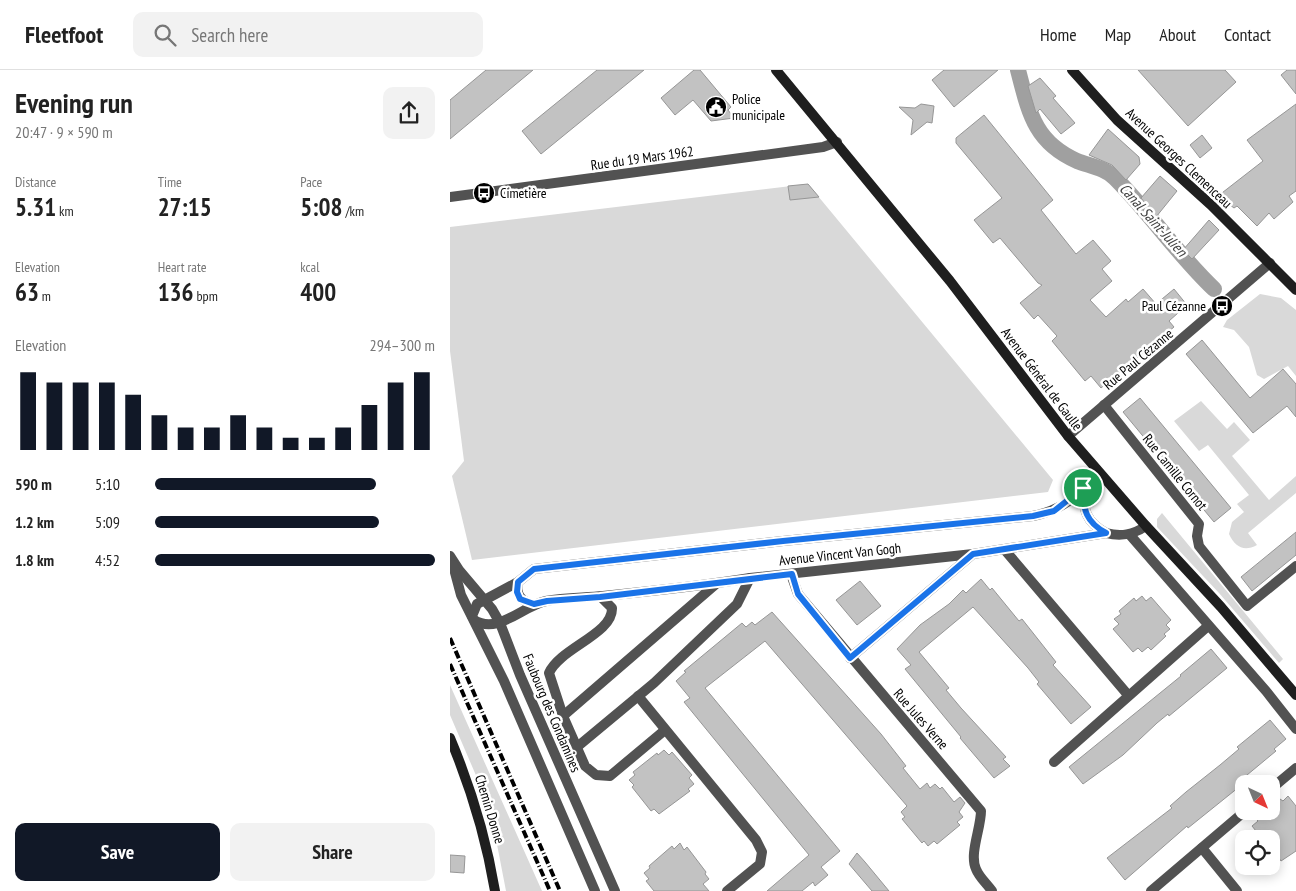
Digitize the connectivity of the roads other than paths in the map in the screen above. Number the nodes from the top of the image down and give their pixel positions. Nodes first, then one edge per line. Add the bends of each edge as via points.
1 (776, 70) edge
2 (1072, 70) edge
3 (837, 142) junction
4 (450, 197) edge
5 (1270, 263) junction
6 (1296, 290) edge
7 (1104, 405) junction
8 (1068, 436) junction
9 (1096, 469) junction
10 (1083, 488) junction
11 (1146, 526) junction
12 (1106, 533) junction
13 (1130, 535) junction
14 (1004, 549) junction
15 (973, 554) junction
16 (450, 557) edge
17 (1296, 566) edge
18 (792, 574) junction
19 (750, 578) junction
20 (518, 582) junction
21 (716, 584) junction
22 (600, 597) junction
23 (484, 599) junction
24 (534, 604) junction
25 (473, 618) junction
26 (500, 623) junction
27 (1208, 626) junction
28 (850, 658) junction
29 (1128, 695) junction
30 (1296, 695) edge
31 (638, 696) junction
32 (563, 716) junction
33 (1296, 729) edge
34 (665, 730) junction
35 (451, 742) edge
36 (577, 747) junction
37 (1054, 762) dead end
38 (1296, 768) edge
39 (1280, 781) edge
40 (1235, 820) edge
41 (1202, 848) junction
42 (496, 891) edge
43 (595, 891) edge
44 (615, 891) edge
45 (727, 891) edge
46 (992, 891) edge
47 (1152, 891) edge
48 (1237, 891) edge

1 - 3 street, Avenue Général de Gaulle
2 - 5 street, Avenue Georges Clemenceau via 1117,120
3 - 4 street, Rue du 19 Mars 1962 via 823,147
3 - 8 street, Avenue Général de Gaulle via 955,288
5 - 6 street, Avenue Georges Clemenceau
5 - 7 street, Rue Paul Cézanne
7 - 8 street, Rue Paul Cézanne
7 - 17 street, Rue Camille Cornot via 1199,524 1199,546 1248,606
8 - 9 street, Avenue Général de Gaulle
9 - 10 street, Avenue Vincent Van Gogh
9 - 11 street, Avenue Général de Gaulle
10 - 12 street via 1083,507 1088,520
10 - 20 street, Avenue Vincent Van Gogh via 1054,511 1033,516 534,569
11 - 13 street
11 - 30 street, Avenue Général de Gaulle
12 - 13 street, Avenue Vincent Van Gogh
12 - 14 street, Avenue Vincent Van Gogh
13 - 27 street
14 - 15 street, Avenue Vincent Van Gogh
14 - 29 street
15 - 18 street, Avenue Vincent Van Gogh
15 - 28 street
16 - 23 street, Faubourg des Condamines
16 - 25 street via 462,596
18 - 19 street, Avenue Vincent Van Gogh
18 - 28 street, Rue Jules Verne via 798,594
19 - 21 street, Avenue Vincent Van Gogh
19 - 31 street via 737,604
20 - 23 street, Avenue Vincent Van Gogh
20 - 24 street via 520,599
21 - 22 street, Avenue Vincent Van Gogh
21 - 32 street
22 - 24 street, Avenue Vincent Van Gogh
22 - 32 street via 612,608 607,624 564,655 549,673
23 - 25 street, Avenue Vincent Van Gogh via 477,604
23 - 26 street, Faubourg des Condamines
24 - 26 street, Avenue Vincent Van Gogh
25 - 26 street via 490,626
25 - 43 street via 504,681
26 - 44 street, Faubourg des Condamines
27 - 29 street
27 - 33 street
28 - 46 street, Rue Jules Verne via 981,811 978,841 972,855 976,869
29 - 37 street
31 - 34 street
31 - 36 street
32 - 36 street
34 - 36 street via 610,776 596,775 585,766
34 - 45 street via 756,840 762,852 760,864
35 - 42 street, Chemin Donne via 475,800
38 - 39 street
40 - 41 street
41 - 47 street
41 - 48 street

